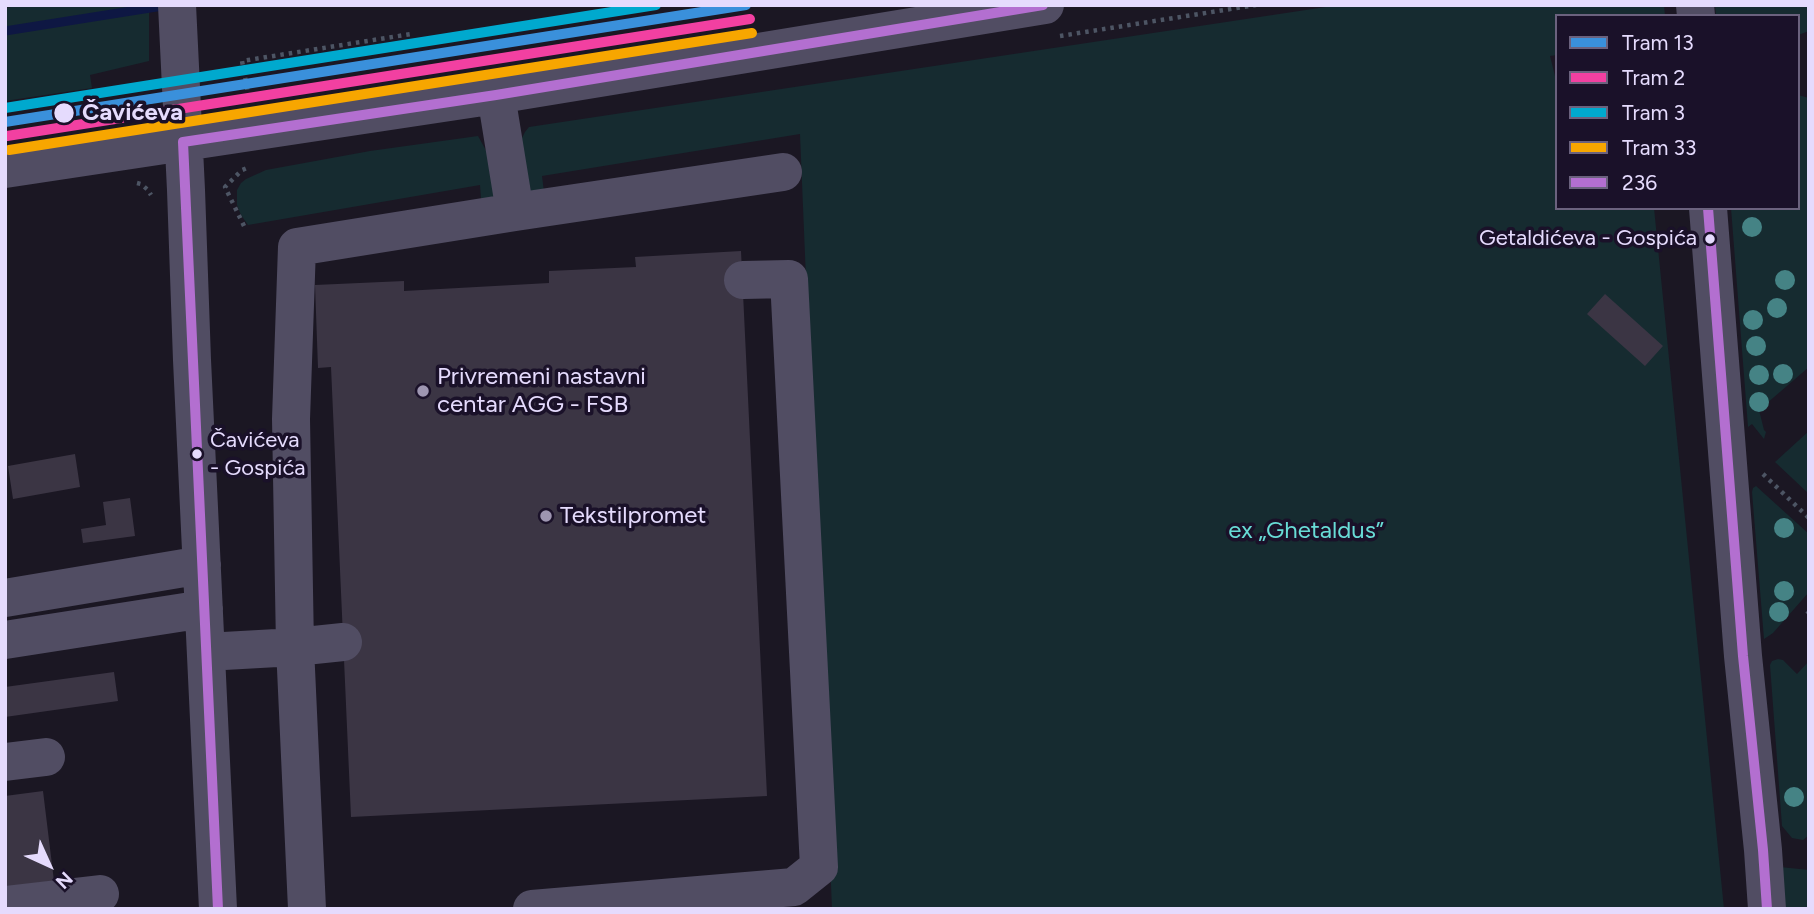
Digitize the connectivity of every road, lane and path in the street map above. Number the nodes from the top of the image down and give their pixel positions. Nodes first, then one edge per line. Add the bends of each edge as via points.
1 (1045, 5) edge
2 (177, 12) edge
3 (411, 34) dead end
4 (496, 95) junction
5 (251, 107) dead end
6 (183, 142) junction
7 (251, 167) dead end
8 (5, 169) edge
9 (783, 172) dead end
10 (141, 184) dead end
11 (158, 194) dead end
12 (1707, 210) edge
13 (514, 212) junction
14 (244, 226) dead end
15 (743, 280) dead end
16 (1762, 473) dead end
17 (1809, 518) edge
18 (202, 565) junction
19 (5, 598) edge
20 (204, 609) junction
21 (5, 640) edge
22 (343, 642) dead end
23 (295, 647) junction
24 (206, 652) junction
25 (46, 757) dead end
26 (5, 762) edge
27 (100, 894) dead end
28 (5, 905) edge
29 (218, 909) edge
30 (307, 909) edge
31 (532, 909) edge
32 (1767, 909) edge

1 - 4 street
2 - 6 street
3 - 5 path via 242,61
4 - 6 street
4 - 13 street
6 - 8 street
6 - 18 street
7 - 14 path via 225,187
9 - 13 street
10 - 11 path via 152,195
12 - 32 street
13 - 23 street via 297,247 291,419
15 - 31 street via 789,279 819,867 794,887
16 - 17 path
18 - 19 street
18 - 20 street
20 - 21 street
20 - 24 street
22 - 23 street
23 - 24 street
23 - 30 street
24 - 29 street
25 - 26 street
27 - 28 street

